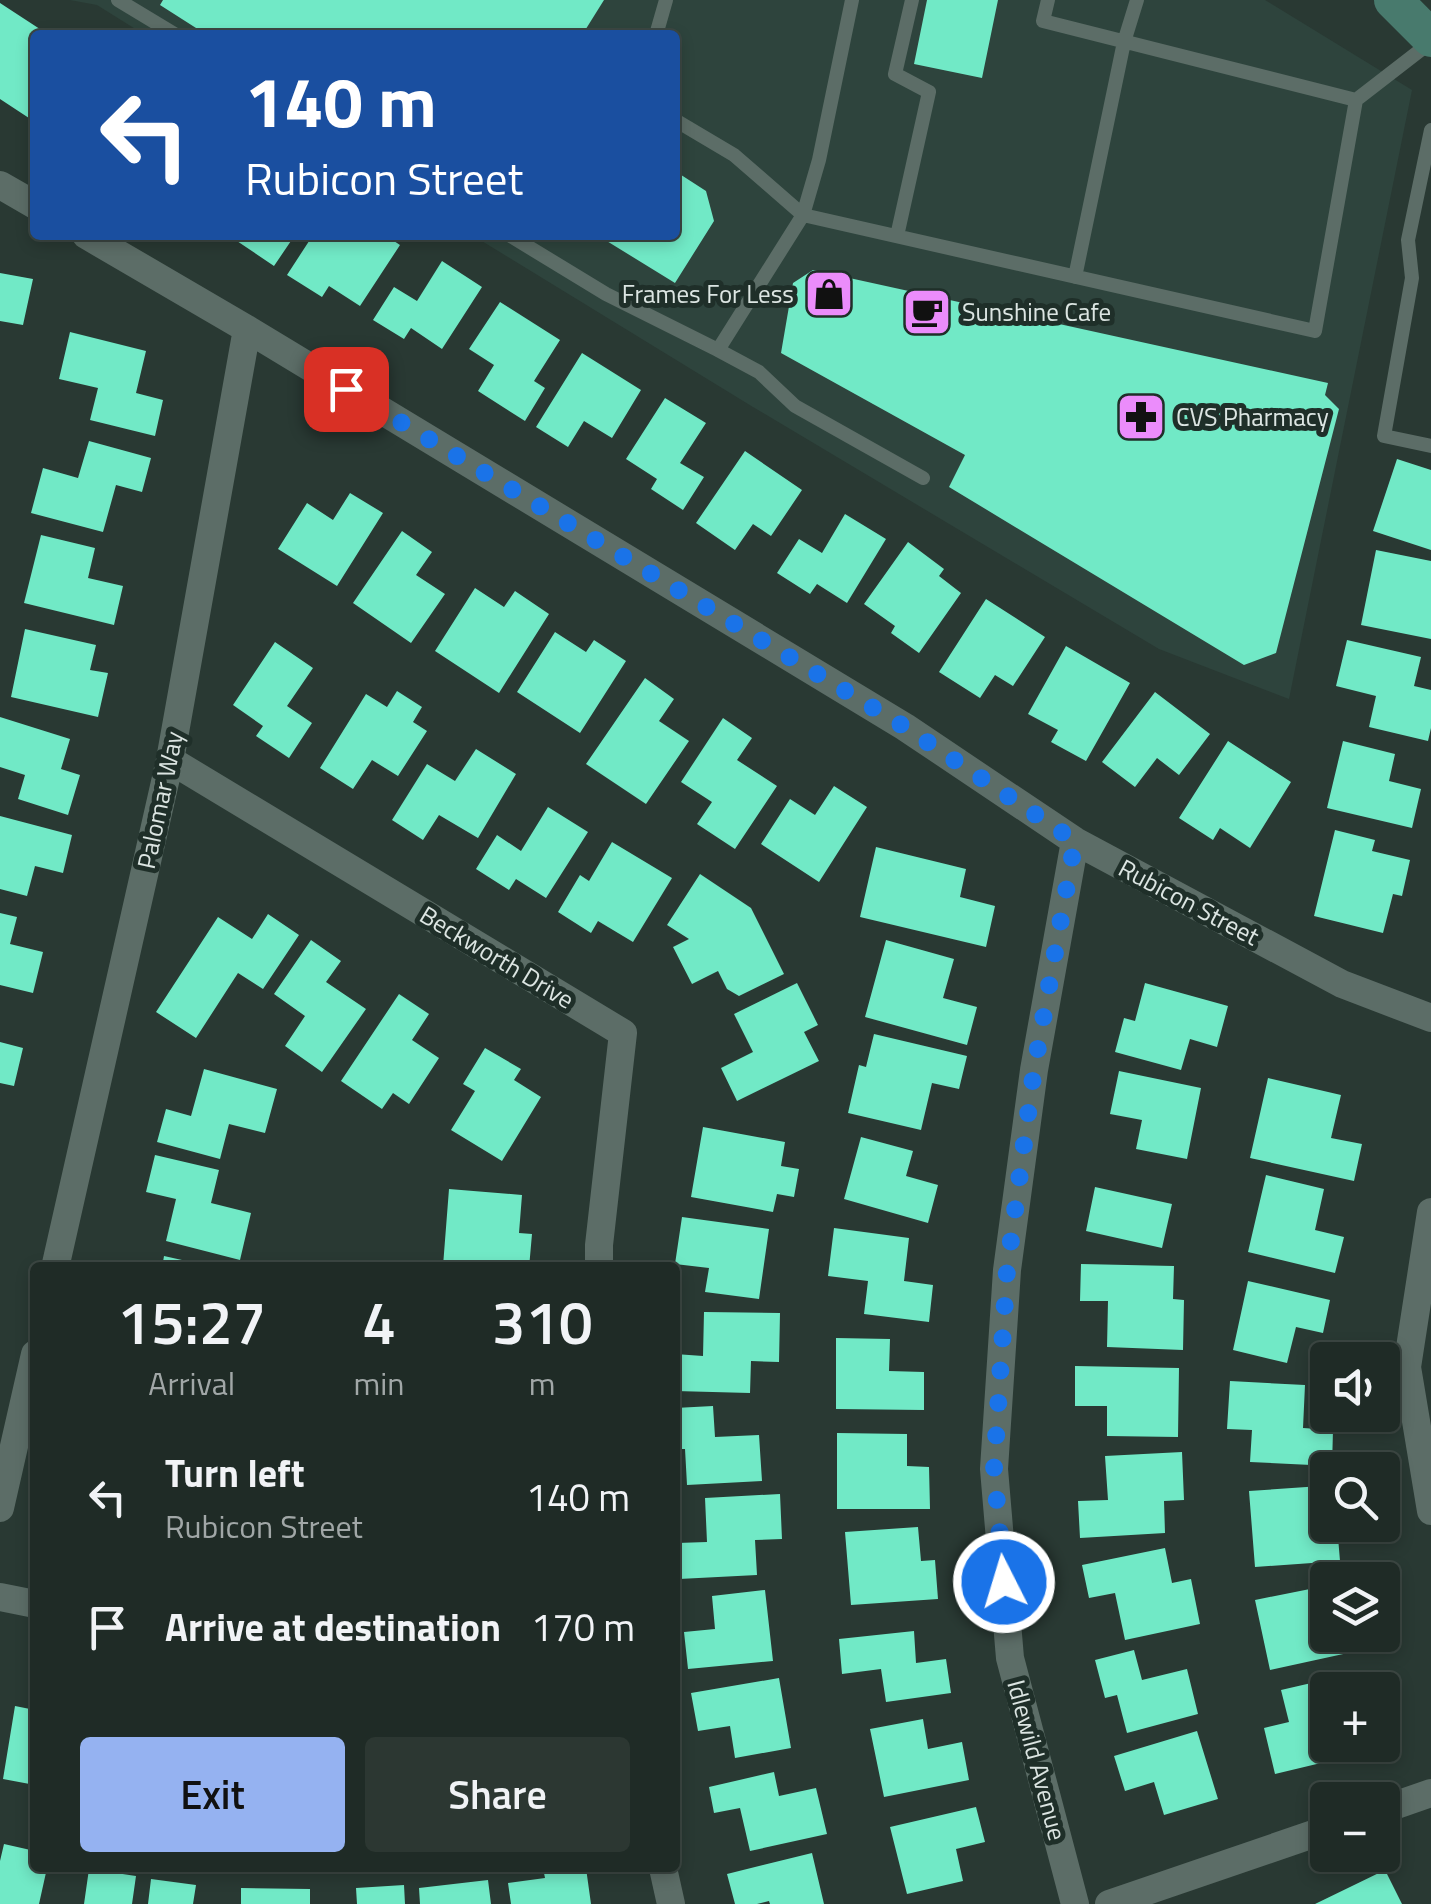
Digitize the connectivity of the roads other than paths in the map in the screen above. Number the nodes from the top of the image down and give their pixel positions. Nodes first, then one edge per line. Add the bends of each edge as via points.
1 (118, 0) edge
2 (666, 0) edge
3 (852, 0) edge
4 (912, 0) edge
5 (1048, 0) edge
6 (1137, 0) edge
7 (1394, 0) edge
8 (168, 30) edge
9 (657, 30) edge
10 (1431, 40) edge
11 (1124, 42) junction
12 (1356, 100) junction
13 (680, 123) edge
14 (1431, 130) edge
15 (0, 185) edge
16 (30, 202) edge
17 (803, 215) junction
18 (897, 236) junction
19 (95, 240) edge
20 (516, 240) edge
21 (1075, 277) junction
22 (247, 329) junction
23 (718, 350) junction
24 (1431, 446) edge
25 (923, 478) dead end
26 (170, 760) junction
27 (1075, 841) junction
28 (1431, 1018) edge
29 (1431, 1212) edge
30 (55, 1262) edge
31 (599, 1262) edge
32 (30, 1376) edge
33 (0, 1508) edge
34 (1431, 1511) edge
35 (0, 1597) edge
36 (30, 1603) edge
37 (1431, 1793) edge
38 (1400, 1804) edge
39 (1310, 1835) edge
40 (664, 1872) edge
41 (671, 1904) edge
42 (1075, 1904) edge
43 (1109, 1904) edge

1 - 8 lane
2 - 9 lane
3 - 17 lane
4 - 18 lane via 895,74 929,92
5 - 11 lane via 1043,22
6 - 11 lane
7 - 10 main road
10 - 12 lane
11 - 12 lane
11 - 21 lane
12 - 21 lane via 1315,331
13 - 17 lane via 734,155
14 - 24 lane via 1408,240 1412,278 1384,436
15 - 16 street
17 - 18 lane
17 - 23 lane
18 - 21 lane
19 - 22 street, Rubicon Street
20 - 23 lane
22 - 26 street, Palomar Way
22 - 27 street, Rubicon Street via 905,727
23 - 25 lane via 759,372 794,406
26 - 30 street, Palomar Way
26 - 31 street, Beckworth Drive via 623,1034
27 - 28 street, Rubicon Street via 1342,984
27 - 42 street, Idlewild Avenue via 1007,1270 994,1469 1010,1658
29 - 34 street via 1407,1367
32 - 33 street
35 - 36 street
37 - 38 street
39 - 43 street
40 - 41 street

